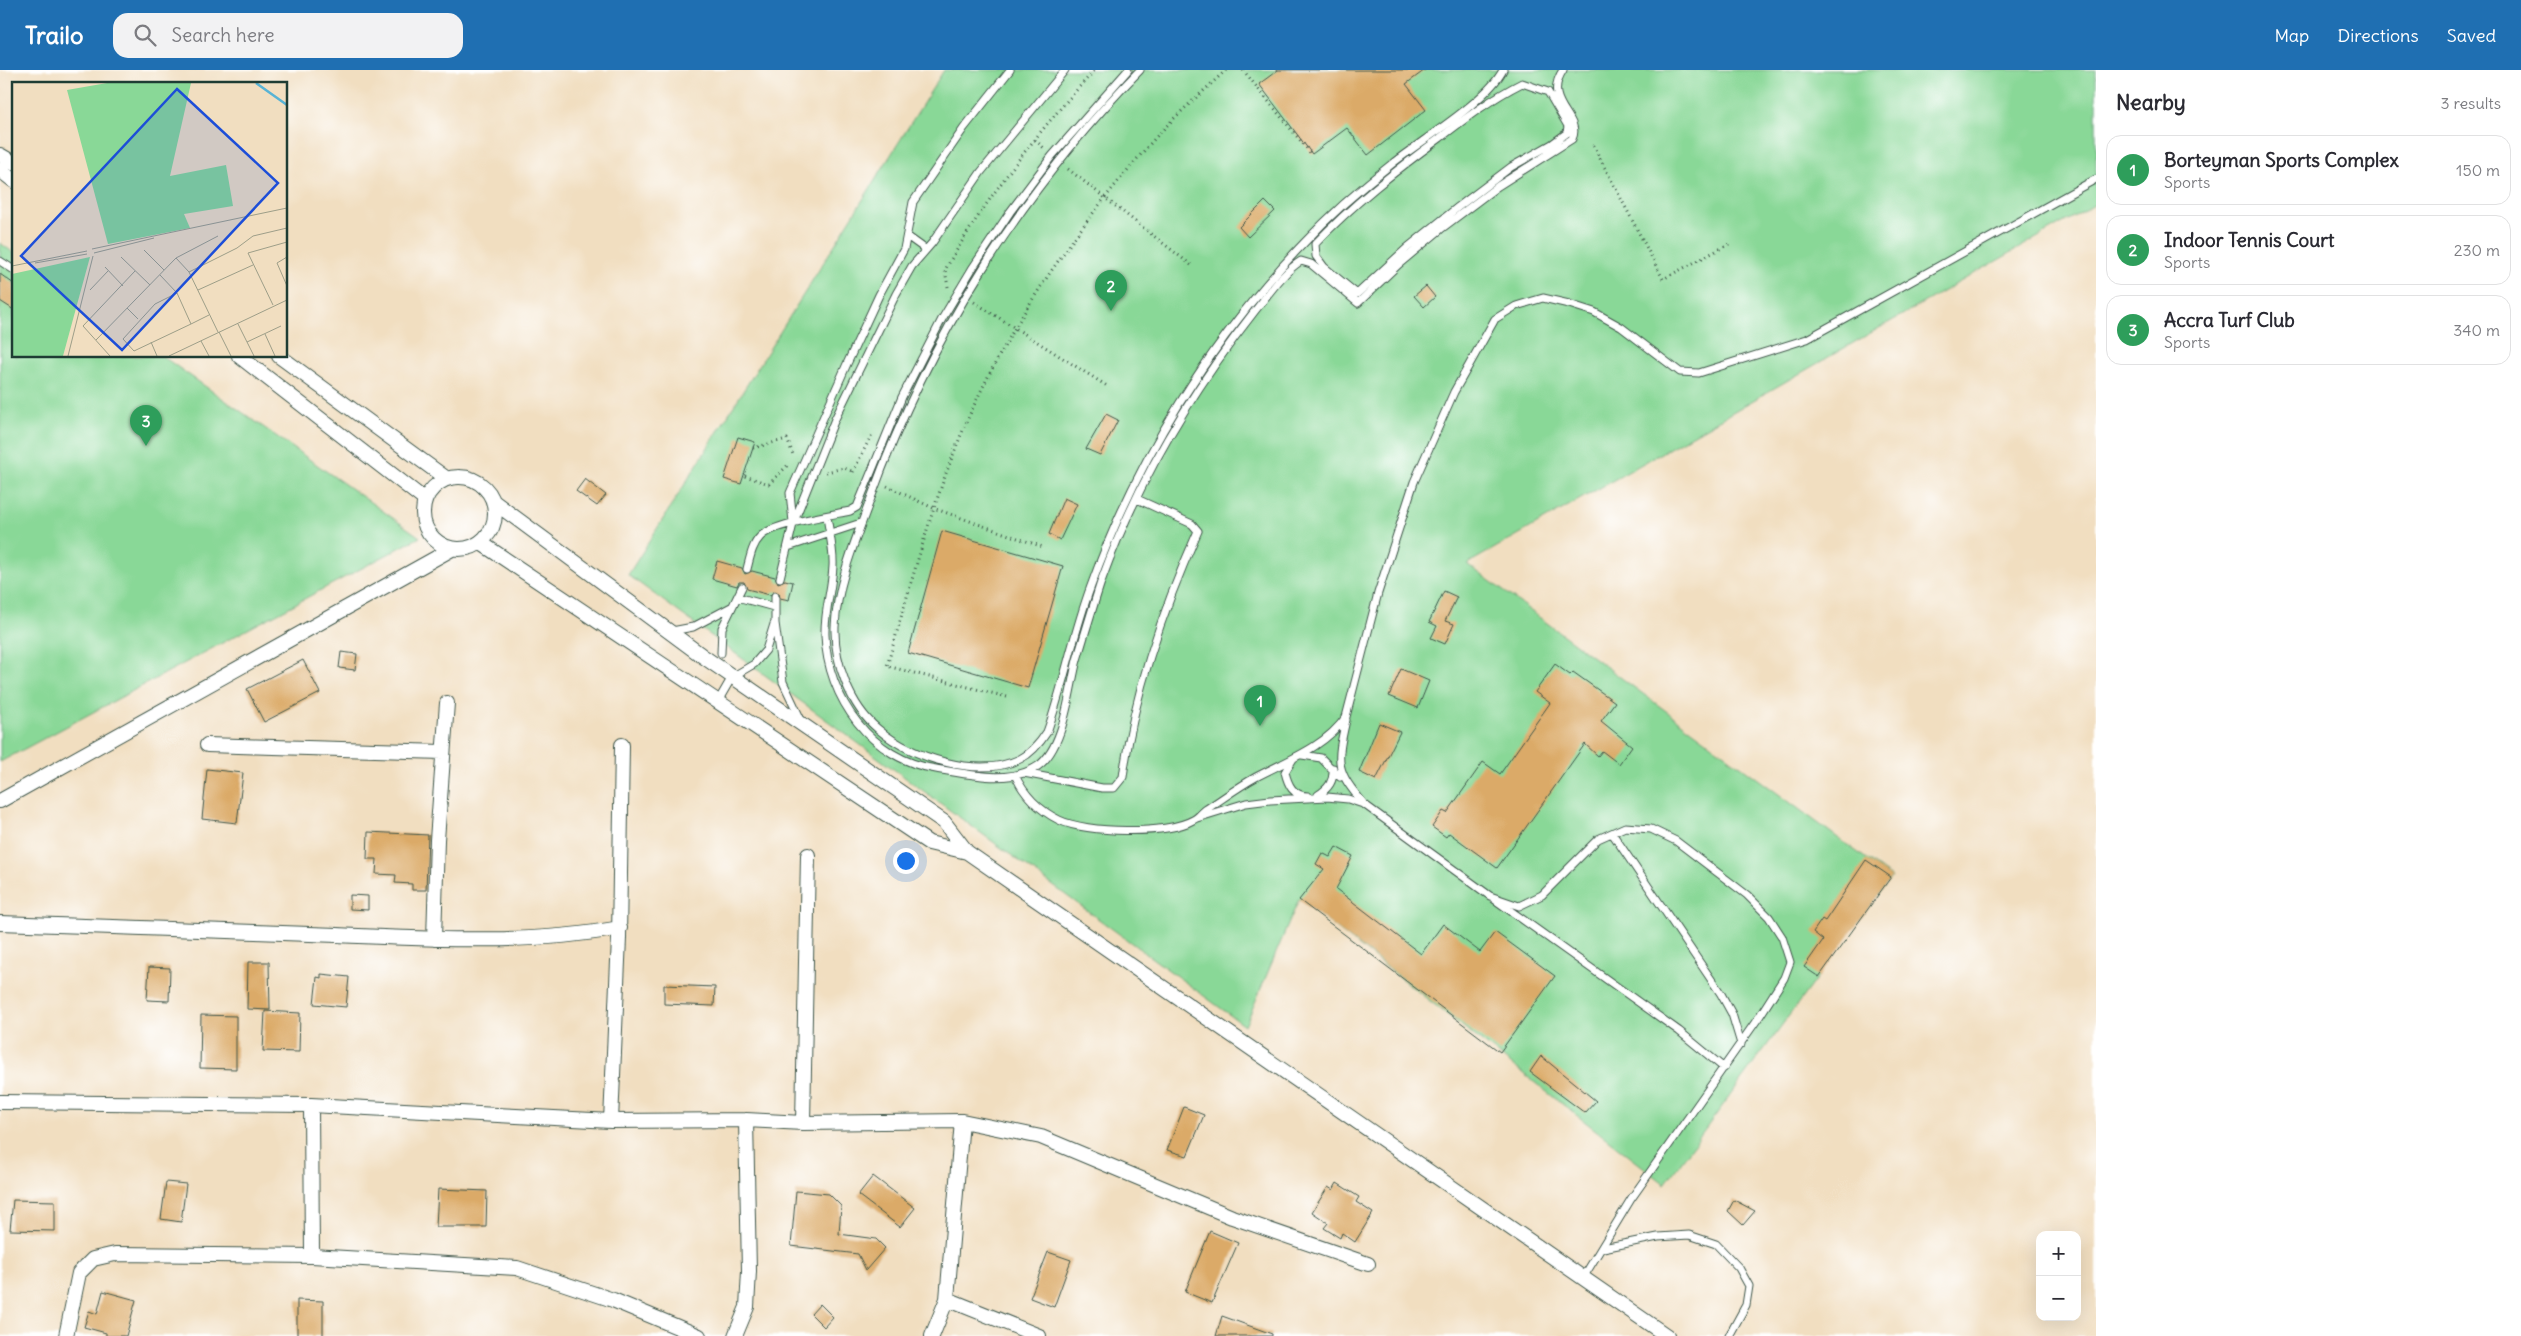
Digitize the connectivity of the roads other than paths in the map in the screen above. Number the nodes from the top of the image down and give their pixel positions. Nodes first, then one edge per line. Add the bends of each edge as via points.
1 (1010, 70) edge
2 (1065, 70) edge
3 (1128, 70) edge
4 (1140, 70) edge
5 (1503, 70) edge
6 (1563, 70) edge
7 (1557, 102) junction
8 (0, 155) edge
9 (12, 163) edge
10 (0, 170) edge
11 (12, 179) edge
12 (2096, 179) edge
13 (907, 236) junction
14 (925, 249) junction
15 (0, 261) edge
16 (12, 269) edge
17 (242, 358) edge
18 (282, 358) edge
19 (447, 479) junction
20 (1137, 499) junction
21 (425, 500) junction
22 (494, 502) junction
23 (827, 516) junction
24 (861, 523) junction
25 (793, 524) junction
26 (830, 533) junction
27 (481, 543) junction
28 (788, 547) junction
29 (452, 549) junction
30 (747, 569) dead end
31 (780, 578) dead end
32 (742, 588) dead end
33 (774, 596) dead end
34 (737, 597) junction
35 (731, 607) junction
36 (774, 607) junction
37 (775, 623) junction
38 (669, 632) junction
39 (721, 653) dead end
40 (732, 677) junction
41 (447, 703) dead end
42 (717, 703) junction
43 (1346, 717) junction
44 (805, 727) junction
45 (207, 745) dead end
46 (622, 745) dead end
47 (443, 752) junction
48 (1295, 756) junction
49 (1333, 768) junction
50 (1024, 773) junction
51 (1015, 775) junction
52 (1349, 786) junction
53 (1318, 795) junction
54 (1348, 798) junction
55 (0, 801) edge
56 (1365, 805) junction
57 (1193, 820) junction
58 (1612, 833) junction
59 (967, 852) junction
60 (808, 855) dead end
61 (1490, 896) junction
62 (0, 923) edge
63 (620, 928) junction
64 (434, 939) junction
65 (1741, 1044) junction
66 (1724, 1068) junction
67 (0, 1102) edge
68 (311, 1105) junction
69 (746, 1120) junction
70 (611, 1121) junction
71 (962, 1121) junction
72 (803, 1123) junction
73 (1603, 1248) junction
74 (312, 1256) junction
75 (1368, 1264) dead end
76 (1583, 1279) junction
77 (947, 1299) junction
78 (66, 1336) edge
79 (699, 1336) edge
80 (735, 1336) edge
81 (932, 1336) edge
82 (1039, 1336) edge
83 (1667, 1336) edge
84 (1729, 1336) edge

1 - 13 lane via 922,186 913,202
2 - 14 lane via 998,151
3 - 23 lane via 1052,156 997,231 942,319 902,397 857,507
4 - 24 lane via 1059,162 1006,231 965,297 913,393
5 - 24 lane via 1498,80 1481,96 1391,164 1305,242 1255,298 1195,378 1138,477 1110,539 1082,611 1047,732 1037,747 1023,758 1003,766 934,760 907,749 876,729 855,700 839,660 835,624 840,589
6 - 7 lane via 1555,85
7 - 7 lane via 1548,92 1522,83 1480,108 1384,179 1315,244 1316,256 1324,267 1357,294 1458,207 1511,167 1567,133 1568,126
7 - 20 lane via 1574,129 1572,140 1498,186 1441,229 1363,300 1358,303 1310,264 1298,262 1261,304 1210,373 1169,438
8 - 9 street
10 - 11 street
12 - 43 lane via 1807,339 1699,372 1680,372 1621,327 1594,312 1569,304 1544,298 1516,306 1495,319 1454,392 1414,482 1378,593
13 - 14 lane
13 - 25 lane via 790,493
14 - 25 lane via 912,266 872,340
15 - 16 lane
17 - 21 street
18 - 19 street
19 - 21 street via 436,485
19 - 22 street via 470,478 488,492
20 - 50 lane via 1102,579 1053,748 1040,764
20 - 50 lane via 1192,524 1198,530 1148,664 1123,777 1114,788 1102,788
21 - 29 street via 423,521 427,531 434,540
22 - 27 street via 494,524
22 - 38 street
23 - 25 lane
23 - 26 lane
24 - 26 lane
25 - 28 lane
25 - 30 lane via 761,535 755,543
26 - 28 lane
26 - 51 lane via 833,564 826,614 827,657 836,686 862,729 882,747 917,765 969,774
27 - 29 street via 467,549
27 - 42 street
28 - 31 lane
29 - 55 street
32 - 34 lane
33 - 36 lane
34 - 35 lane
34 - 36 lane
35 - 38 lane via 693,627
35 - 39 lane via 722,628
36 - 37 lane
37 - 40 lane via 766,650 754,664
37 - 44 lane via 783,682
38 - 40 street
40 - 42 lane
40 - 44 street
41 - 47 street
42 - 59 street via 929,843
43 - 48 lane via 1338,730 1316,747
43 - 52 lane via 1339,768
44 - 59 street via 944,822
45 - 47 street
46 - 63 street
47 - 64 street
48 - 49 lane via 1306,754 1321,758
48 - 53 lane via 1285,772 1292,790 1301,796
48 - 57 lane via 1226,795
49 - 52 lane
49 - 53 lane via 1330,785
50 - 51 lane
51 - 57 lane via 1022,790 1039,807 1060,820 1082,826 1158,830
52 - 56 lane
53 - 54 lane
54 - 56 lane
54 - 57 lane via 1246,802
56 - 61 lane
58 - 61 lane via 1598,838 1542,895 1519,906
58 - 65 lane via 1718,988 1732,1014
58 - 65 lane via 1625,827 1651,828 1676,841 1747,895 1769,917 1782,937 1790,962
59 - 76 street
60 - 72 street
61 - 66 lane via 1679,1031
62 - 64 street
63 - 64 street via 589,934 522,939
63 - 70 street
65 - 66 lane
66 - 73 lane via 1631,1199
67 - 68 street
68 - 70 street
68 - 74 street
69 - 70 street
69 - 72 street
69 - 80 street via 749,1271 746,1307
71 - 72 street
71 - 75 street via 1042,1137 1232,1217
71 - 77 street
73 - 76 lane
73 - 84 lane via 1658,1237 1690,1235 1716,1244 1739,1268 1749,1286 1746,1305
74 - 78 street via 115,1254 93,1259 79,1273
74 - 79 street via 517,1268 613,1300
76 - 83 street
77 - 81 street
77 - 82 street

